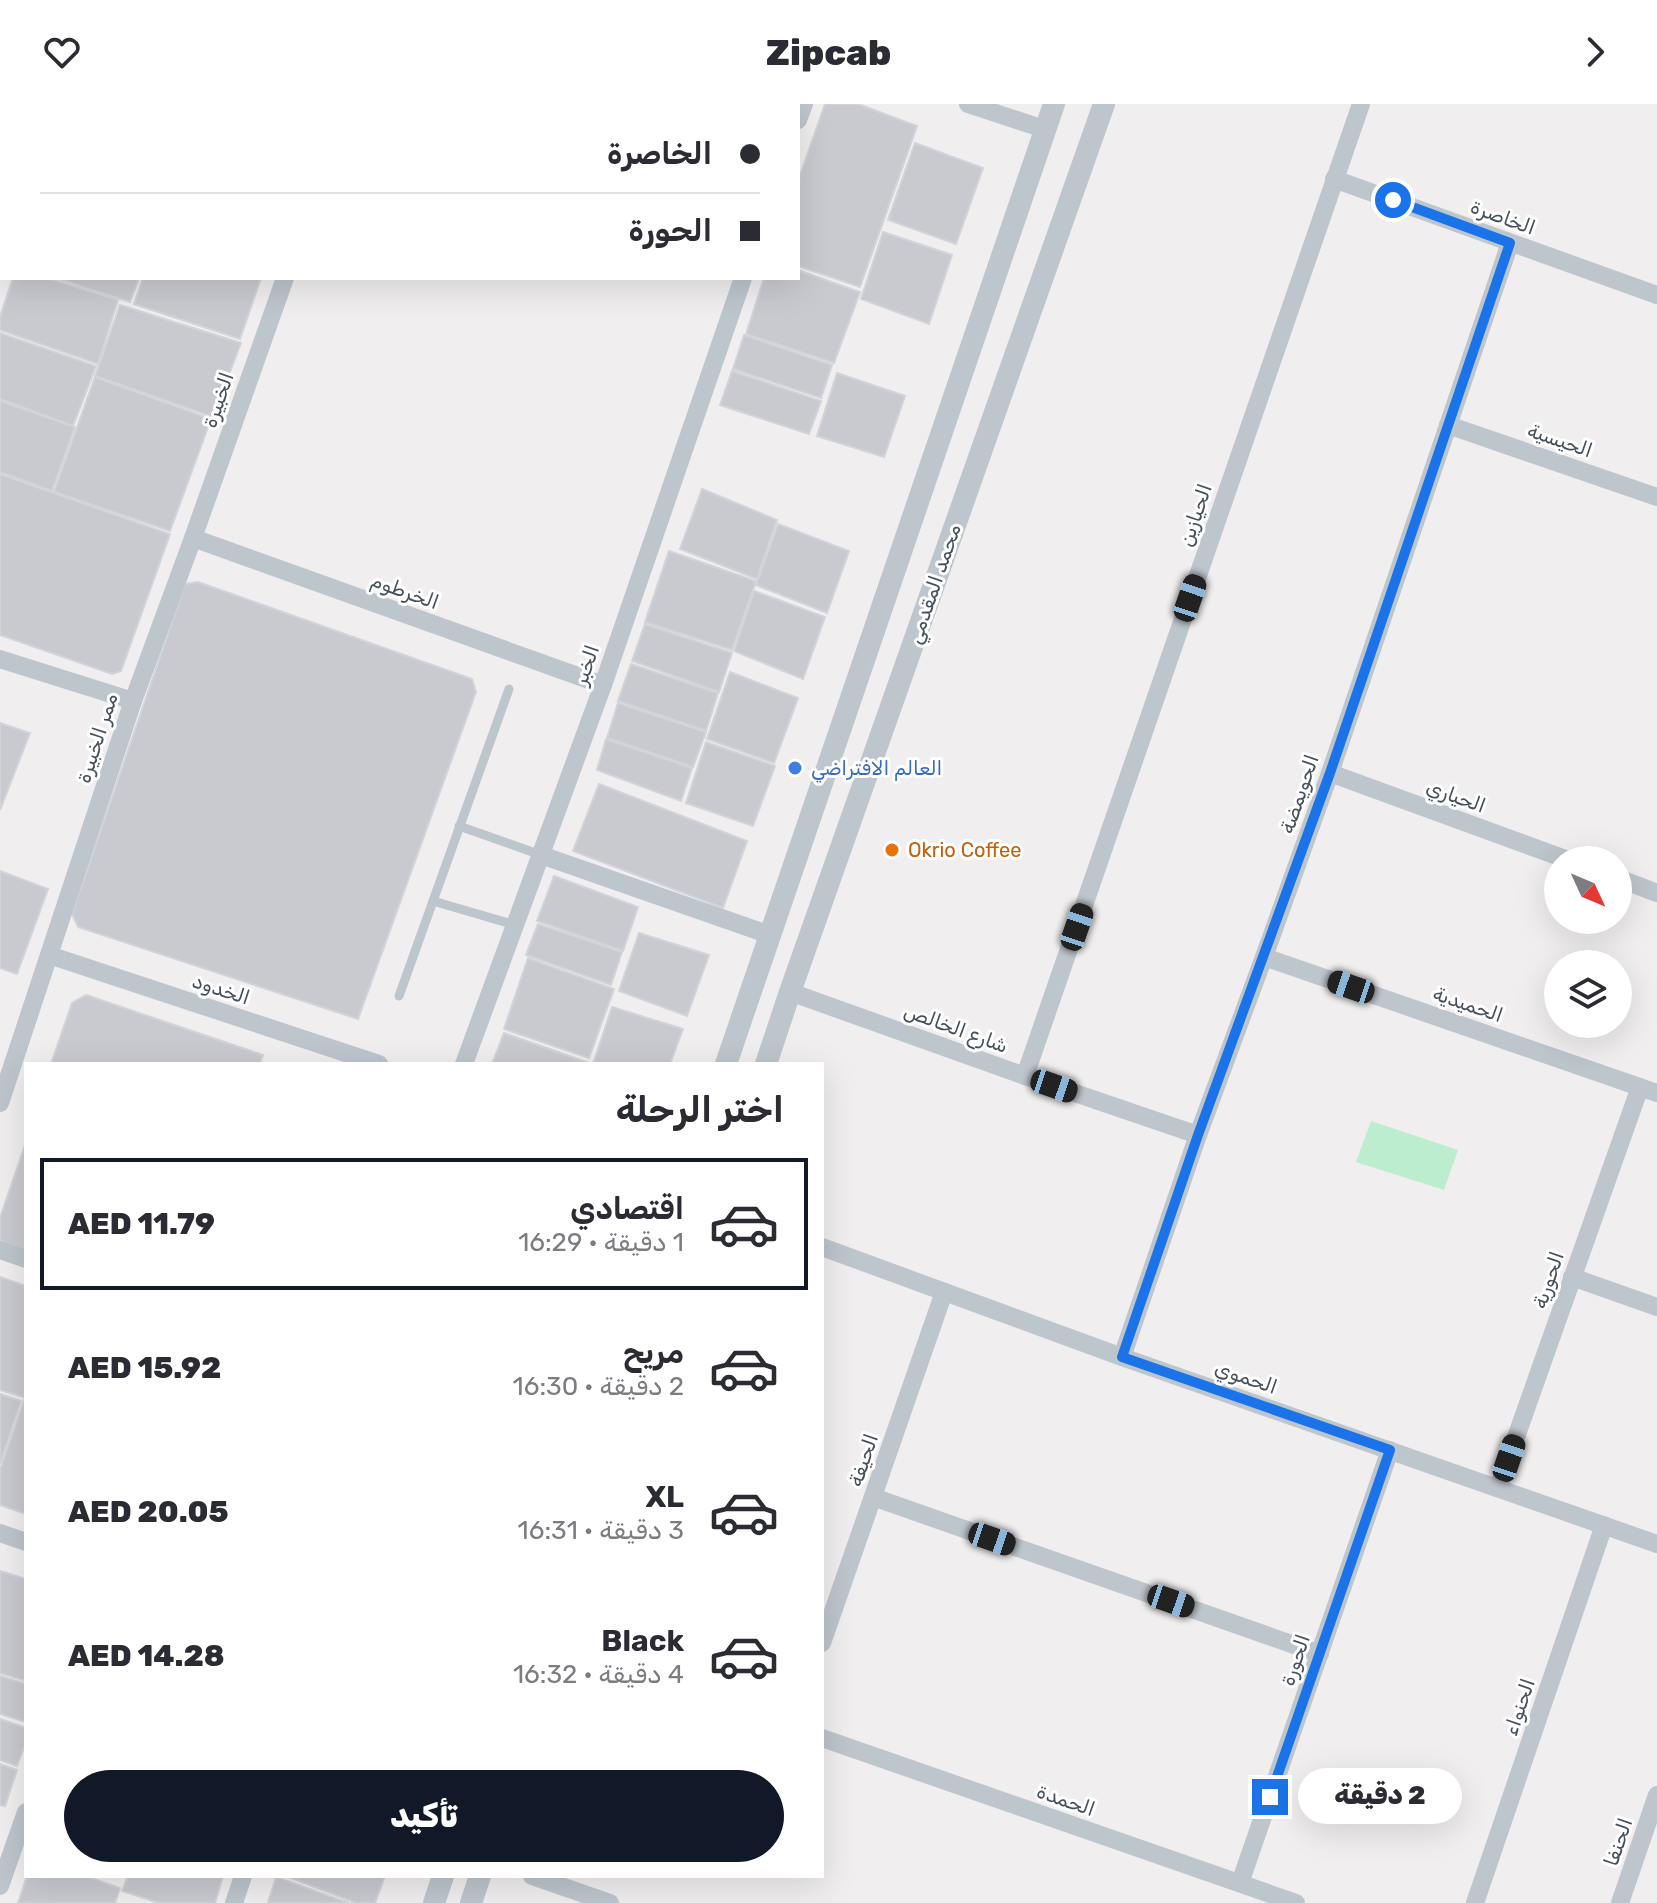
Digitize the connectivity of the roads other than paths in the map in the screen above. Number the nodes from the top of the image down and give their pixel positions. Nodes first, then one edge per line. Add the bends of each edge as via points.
1 (968, 104) edge
2 (1054, 104) edge
3 (1104, 104) edge
4 (1361, 104) edge
5 (1044, 129) junction
6 (1334, 179) junction
7 (1510, 243) junction
8 (284, 280) edge
9 (742, 280) edge
10 (1657, 295) edge
11 (1448, 425) junction
12 (1657, 497) edge
13 (193, 538) junction
14 (0, 659) edge
15 (603, 685) junction
16 (509, 689) dead end
17 (133, 701) junction
18 (1330, 773) junction
19 (459, 826) junction
20 (1544, 851) edge
21 (541, 855) junction
22 (1632, 883) edge
23 (1657, 893) edge
24 (433, 901) junction
25 (515, 925) junction
26 (770, 935) junction
27 (49, 955) junction
28 (1264, 957) junction
29 (790, 992) junction
30 (399, 996) dead end
31 (738, 1029) junction
32 (774, 1041) junction
33 (373, 1062) edge
34 (465, 1062) edge
35 (727, 1062) edge
36 (767, 1062) edge
37 (1025, 1076) junction
38 (1648, 1090) edge
39 (0, 1103) edge
40 (1198, 1135) junction
41 (824, 1248) edge
42 (0, 1250) edge
43 (24, 1258) edge
44 (1572, 1277) junction
45 (944, 1292) junction
46 (1657, 1307) edge
47 (1122, 1357) junction
48 (1390, 1450) junction
49 (1498, 1488) junction
50 (873, 1497) junction
51 (1604, 1525) junction
52 (0, 1533) edge
53 (24, 1541) edge
54 (1657, 1544) edge
55 (824, 1637) edge
56 (1320, 1654) junction
57 (824, 1739) edge
58 (1657, 1795) edge
59 (24, 1818) edge
60 (242, 1878) edge
61 (442, 1878) edge
62 (479, 1878) edge
63 (538, 1878) edge
64 (1240, 1883) junction
65 (0, 1886) edge
66 (234, 1903) edge
67 (434, 1903) edge
68 (471, 1903) edge
69 (610, 1903) edge
70 (1296, 1903) edge
71 (1475, 1903) edge
72 (1620, 1903) edge

1 - 5 street
2 - 5 street
3 - 29 street, محمد المقدمي
4 - 6 street, الحيازين
5 - 26 street
6 - 7 street, الخاصرة
6 - 37 street, الحيازين
7 - 10 street, الخاصرة
7 - 11 street, الحويمضة
8 - 13 street, الخبيرة
9 - 15 street, الخبر
11 - 12 street, الحيسية
11 - 18 street, الحويمضة
13 - 15 street, الخرطوم
13 - 17 street, ممر الخبيرة
14 - 17 street
15 - 21 street, الخبر
16 - 19 lane
17 - 27 street, ممر الخبيرة
18 - 20 street, الحياري
18 - 28 street, الحويمضة
19 - 21 lane
19 - 24 lane
21 - 25 street, الخبر
21 - 26 street
22 - 23 street
24 - 25 lane
24 - 30 lane
25 - 34 street, الخبر
26 - 31 street
27 - 33 street, الخدود
27 - 39 street
28 - 38 street, الحميدية
28 - 40 street, الحويمضة
29 - 32 street, محمد المقدمي
29 - 37 street, شارع الخالص
31 - 32 street
31 - 35 street
32 - 36 street, محمد المقدمي
37 - 40 street, شارع الخالص
38 - 44 street, الحورية
40 - 47 street, الحويمضة
41 - 45 street, الحموي
42 - 43 street
44 - 46 street
44 - 49 street, الحورية
45 - 47 street, الحموي
45 - 50 street, الحيفة
47 - 48 street, الحموي
48 - 49 street, الحموي
48 - 56 street, الحورة
49 - 51 street, الحموي
50 - 55 street, الحيفة
50 - 56 street
51 - 54 street, الحموي
51 - 71 street, الحنواء
52 - 53 street
56 - 64 street, الحورة
57 - 64 street, الحمدة
58 - 72 street, الحنفا
59 - 65 street
60 - 66 street
61 - 67 street
62 - 68 street
63 - 69 street
64 - 70 street, الحمدة

